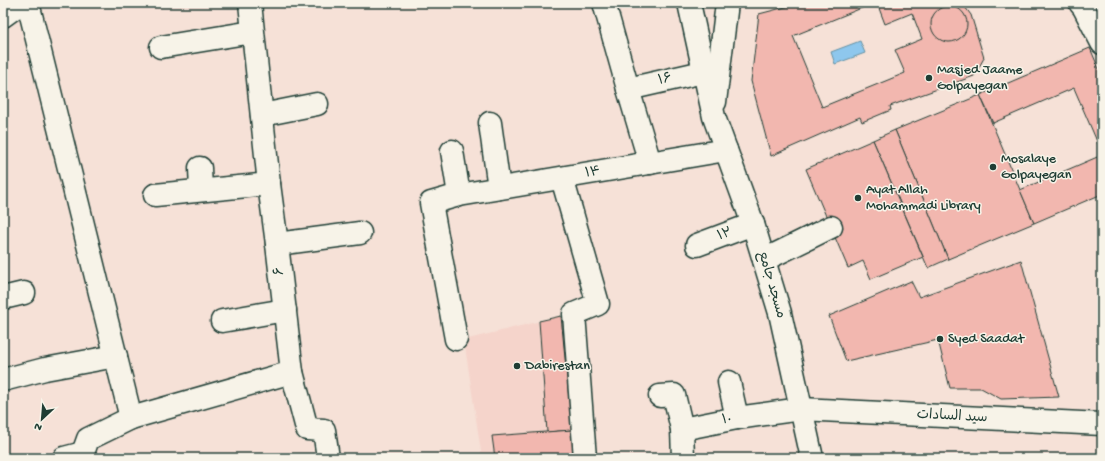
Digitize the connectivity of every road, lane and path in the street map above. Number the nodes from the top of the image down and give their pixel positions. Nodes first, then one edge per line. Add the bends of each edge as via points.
1 (21, 3) edge
2 (28, 3) edge
3 (250, 3) edge
4 (604, 3) edge
5 (689, 3) edge
6 (727, 3) edge
7 (1080, 3) edge
8 (3, 16) edge
9 (252, 32) junction
10 (1102, 43) edge
11 (161, 46) dead end
12 (703, 72) junction
13 (628, 89) junction
14 (317, 104) dead end
15 (262, 115) junction
16 (714, 117) junction
17 (490, 123) dead end
18 (726, 150) junction
19 (452, 151) dead end
20 (650, 163) junction
21 (200, 168) dead end
22 (562, 178) junction
23 (269, 184) junction
24 (499, 188) junction
25 (201, 190) junction
26 (155, 195) dead end
27 (459, 195) junction
28 (753, 224) junction
29 (831, 227) dead end
30 (360, 233) dead end
31 (277, 244) junction
32 (697, 245) dead end
33 (764, 260) junction
34 (285, 310) junction
35 (222, 322) dead end
36 (456, 339) dead end
37 (116, 356) junction
38 (292, 372) junction
39 (3, 380) edge
40 (729, 382) dead end
41 (660, 396) dead end
42 (801, 409) junction
43 (131, 418) junction
44 (737, 418) junction
45 (1102, 424) edge
46 (682, 429) junction
47 (77, 456) edge
48 (328, 458) edge
49 (585, 458) edge
50 (683, 458) edge
51 (812, 458) edge

1 - 8 street
2 - 37 street
3 - 9 street, ۶
4 - 13 street
5 - 12 street, مسجد جامع
6 - 16 street
7 - 10 street
9 - 11 street
9 - 15 street, ۶
12 - 13 street, ۱۶
12 - 16 street, مسجد جامع
13 - 20 street
14 - 15 street
15 - 23 street, ۶
16 - 18 street, مسجد جامع
17 - 24 street
18 - 20 street, ۱۴
18 - 28 street, مسجد جامع
19 - 27 street
20 - 22 street, ۱۴
21 - 25 street
22 - 24 street, ۱۴
22 - 49 street via 598,304 574,314
23 - 25 street
23 - 31 street, ۶
24 - 27 street, ۱۴
25 - 26 street
27 - 36 street, ۱۴ via 432,203
28 - 32 street, ۱۲
28 - 33 street, مسجد جامع
29 - 33 street
30 - 31 street
31 - 34 street, ۶
33 - 42 street, مسجد جامع via 780,313
34 - 35 street
34 - 38 street, ۶
37 - 39 street via 45,369
37 - 43 street
38 - 43 street
38 - 48 street, ۶ via 307,429 324,430
40 - 44 street
41 - 46 street via 674,395
42 - 44 street, ۱۰
42 - 45 street, سید السادات
42 - 51 street, مسجد جامع
43 - 47 street via 88,439
44 - 46 street, ۱۰
46 - 50 street

